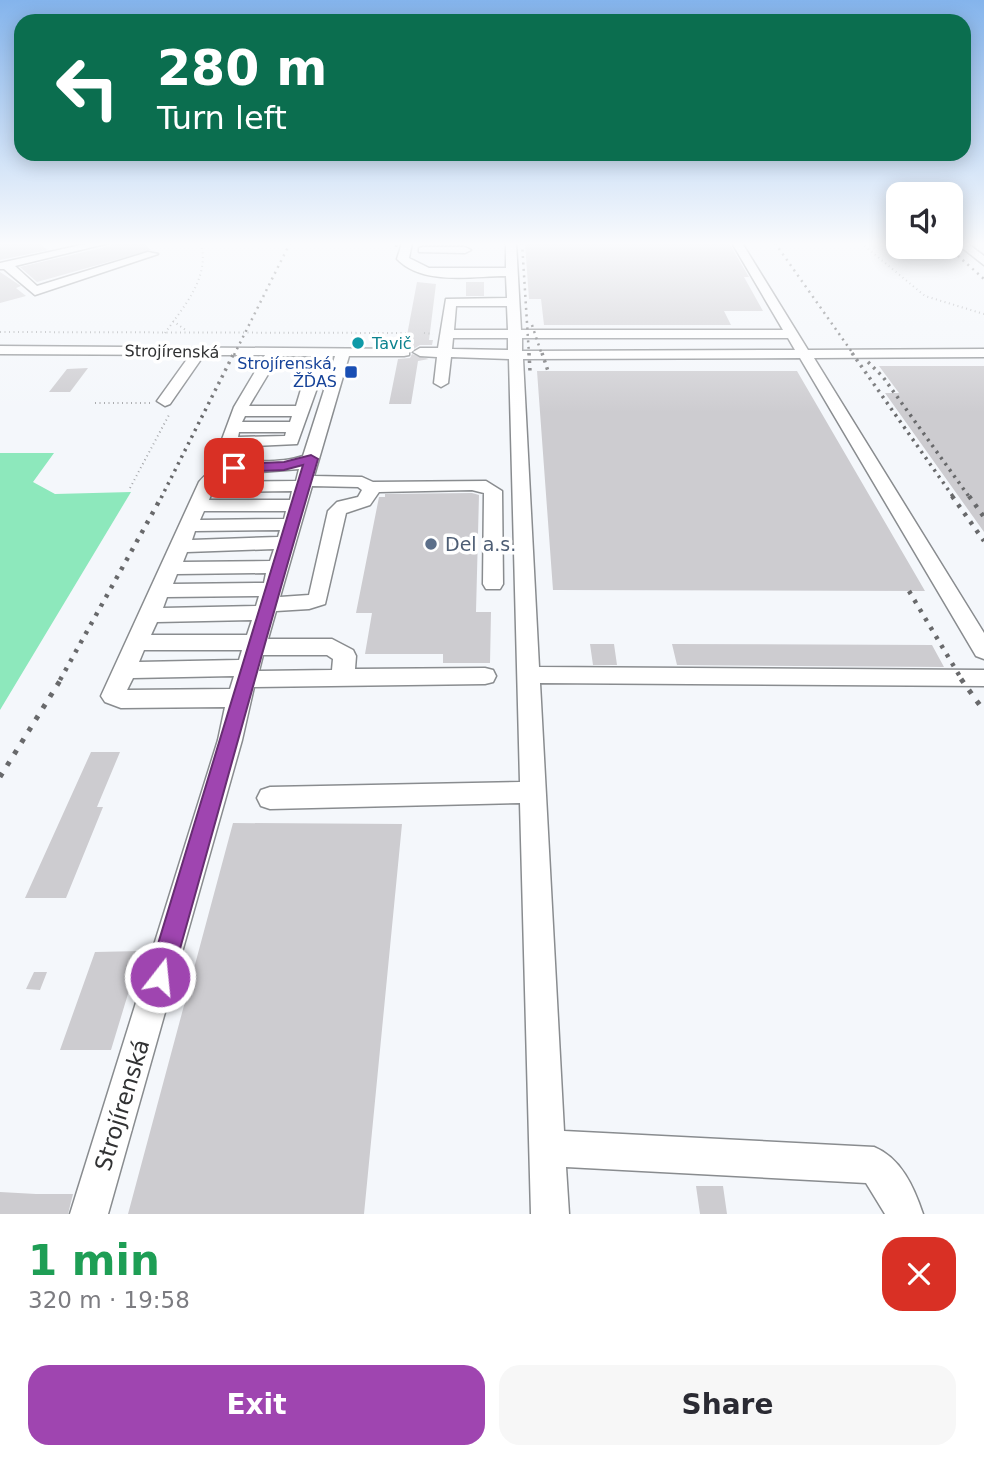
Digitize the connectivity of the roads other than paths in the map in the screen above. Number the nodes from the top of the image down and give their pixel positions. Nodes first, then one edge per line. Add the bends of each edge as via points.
1 (772, 300) edge
2 (513, 302) joint
3 (317, 333) road end
4 (446, 334) junction
5 (514, 334) junction
6 (793, 334) junction
7 (0, 349) edge
8 (199, 352) junction
9 (274, 352) junction
10 (315, 352) junction
11 (343, 352) junction
12 (404, 352) dead end
13 (421, 352) dead end
14 (444, 352) junction
15 (515, 353) junction
16 (984, 353) edge
17 (804, 354) junction
18 (441, 383) dead end
19 (165, 401) road end
20 (241, 411) junction
21 (299, 419) junction
22 (311, 459) junction
23 (205, 486) junction
24 (369, 487) junction
25 (302, 491) junction
26 (196, 506) junction
27 (188, 526) junction
28 (289, 534) junction
29 (178, 546) junction
30 (279, 567) junction
31 (169, 568) junction
32 (493, 584) dead end
33 (158, 591) junction
34 (268, 602) junction
35 (147, 615) junction
36 (135, 643) junction
37 (984, 651) edge
38 (248, 667) junction
39 (528, 675) junction
40 (485, 676) dead end
41 (342, 678) junction
42 (984, 678) edge
43 (533, 792) junction
44 (271, 798) dead end
45 (548, 1148) junction
46 (89, 1214) edge
47 (550, 1214) edge
48 (904, 1214) edge

1 - 6 street
2 - 4 street via 450,302
2 - 5 street
3 - 10 street
4 - 5 street
4 - 14 street
5 - 6 street
5 - 15 street
6 - 17 street
7 - 8 street, Strojírenská
8 - 9 street, Strojírenská
8 - 19 street
9 - 10 street, Strojírenská
9 - 20 street
10 - 11 street, Strojírenská
10 - 21 street
11 - 12 street, Strojírenská
11 - 22 street, Strojírenská
13 - 14 street
14 - 15 street
14 - 18 street
15 - 17 street
15 - 39 street
16 - 17 street
17 - 37 street
20 - 21 street
20 - 21 street via 234,427
22 - 23 street via 284,466 234,468 219,473
22 - 25 street, Strojírenská
23 - 25 street
23 - 26 street
24 - 25 street via 362,482
24 - 32 street via 472,485 493,491
24 - 34 street via 364,501 338,511 318,599
25 - 26 street
25 - 28 street, Strojírenská
26 - 27 street
27 - 28 street
27 - 29 street
28 - 29 street
28 - 30 street, Strojírenská
29 - 31 street
30 - 31 street
30 - 34 street, Strojírenská
31 - 33 street
33 - 34 street
33 - 35 street
34 - 35 street
34 - 38 street, Strojírenská
35 - 36 street
36 - 38 street
36 - 38 street via 113,691 116,699
38 - 41 street
38 - 41 street via 332,647 345,656
38 - 46 street, Strojírenská
39 - 42 street
39 - 43 street
40 - 41 street
43 - 44 street
43 - 45 street
45 - 47 street
45 - 48 street via 874,1165 886,1176

